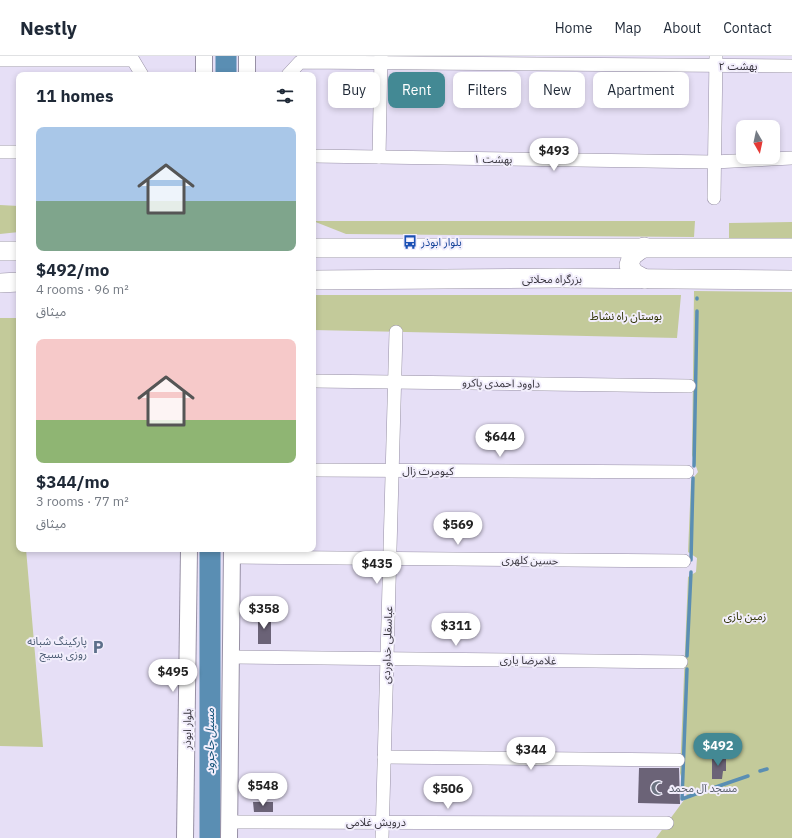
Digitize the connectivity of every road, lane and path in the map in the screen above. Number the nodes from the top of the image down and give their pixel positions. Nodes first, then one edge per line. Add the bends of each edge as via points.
1 (204, 56) edge
2 (247, 56) edge
3 (381, 59) edge
4 (0, 60) edge
5 (716, 61) edge
6 (792, 66) edge
7 (140, 72) edge
8 (204, 72) edge
9 (247, 72) edge
10 (291, 72) edge
11 (0, 152) edge
12 (16, 152) edge
13 (316, 156) edge
14 (379, 157) junction
15 (792, 158) edge
16 (714, 162) junction
17 (714, 198) dead end
18 (317, 247) edge
19 (560, 247) junction
20 (644, 247) junction
21 (792, 248) edge
22 (0, 251) edge
23 (16, 251) edge
24 (558, 278) junction
25 (645, 279) junction
26 (316, 280) edge
27 (792, 280) edge
28 (16, 282) edge
29 (0, 283) edge
30 (396, 332) dead end
31 (316, 381) edge
32 (395, 382) junction
33 (689, 386) dead end
34 (316, 470) edge
35 (392, 470) junction
36 (686, 472) dead end
37 (190, 552) edge
38 (232, 553) edge
39 (390, 558) junction
40 (684, 561) dead end
41 (231, 657) junction
42 (387, 659) junction
43 (681, 662) dead end
44 (384, 757) junction
45 (678, 760) dead end
46 (229, 822) junction
47 (382, 822) junction
48 (667, 823) dead end
49 (186, 838) edge
50 (228, 838) edge
51 (382, 838) edge

1 - 8 main road
2 - 9 main road
3 - 5 street, بهشت ۲
3 - 10 street, بهشت ۲ via 300,62
3 - 14 street
4 - 7 street via 133,60
5 - 6 street, بهشت ۲
5 - 16 street
11 - 12 street
13 - 14 street, بهشت ۱
14 - 16 street, بهشت ۱
15 - 16 street, بهشت ۱
16 - 17 street
18 - 19 highway
19 - 20 highway
19 - 24 highway via 576,254 580,264 578,268
20 - 21 highway
20 - 25 highway via 632,256 629,265 634,273
22 - 23 highway
24 - 25 highway, بزرگراه محلاتی
24 - 26 highway, بزرگراه محلاتی
25 - 27 highway, بزرگراه محلاتی
28 - 29 highway
30 - 32 street, عباسقلی خداوردی
31 - 32 street, داوود احمدی پاکرو
32 - 33 street, داوود احمدی پاکرو
32 - 35 street, عباسقلی خداوردی
34 - 35 street, کیومرث زال
35 - 36 street, کیومرث زال
35 - 39 street, عباسقلی خداوردی
37 - 49 main road, بلوار ابوذر
38 - 39 street, حسین کلهری
38 - 41 main road
39 - 40 street, حسین کلهری
39 - 42 street, عباسقلی خداوردی
41 - 42 street, غلامرضا یاری
41 - 46 main road
42 - 43 street, غلامرضا یاری
42 - 44 street, عباسقلی خداوردی
44 - 45 street
44 - 47 street, عباسقلی خداوردی
46 - 47 street, درویش غلامی
46 - 50 main road
47 - 48 street, درویش غلامی
47 - 51 street, عباسقلی خداوردی

